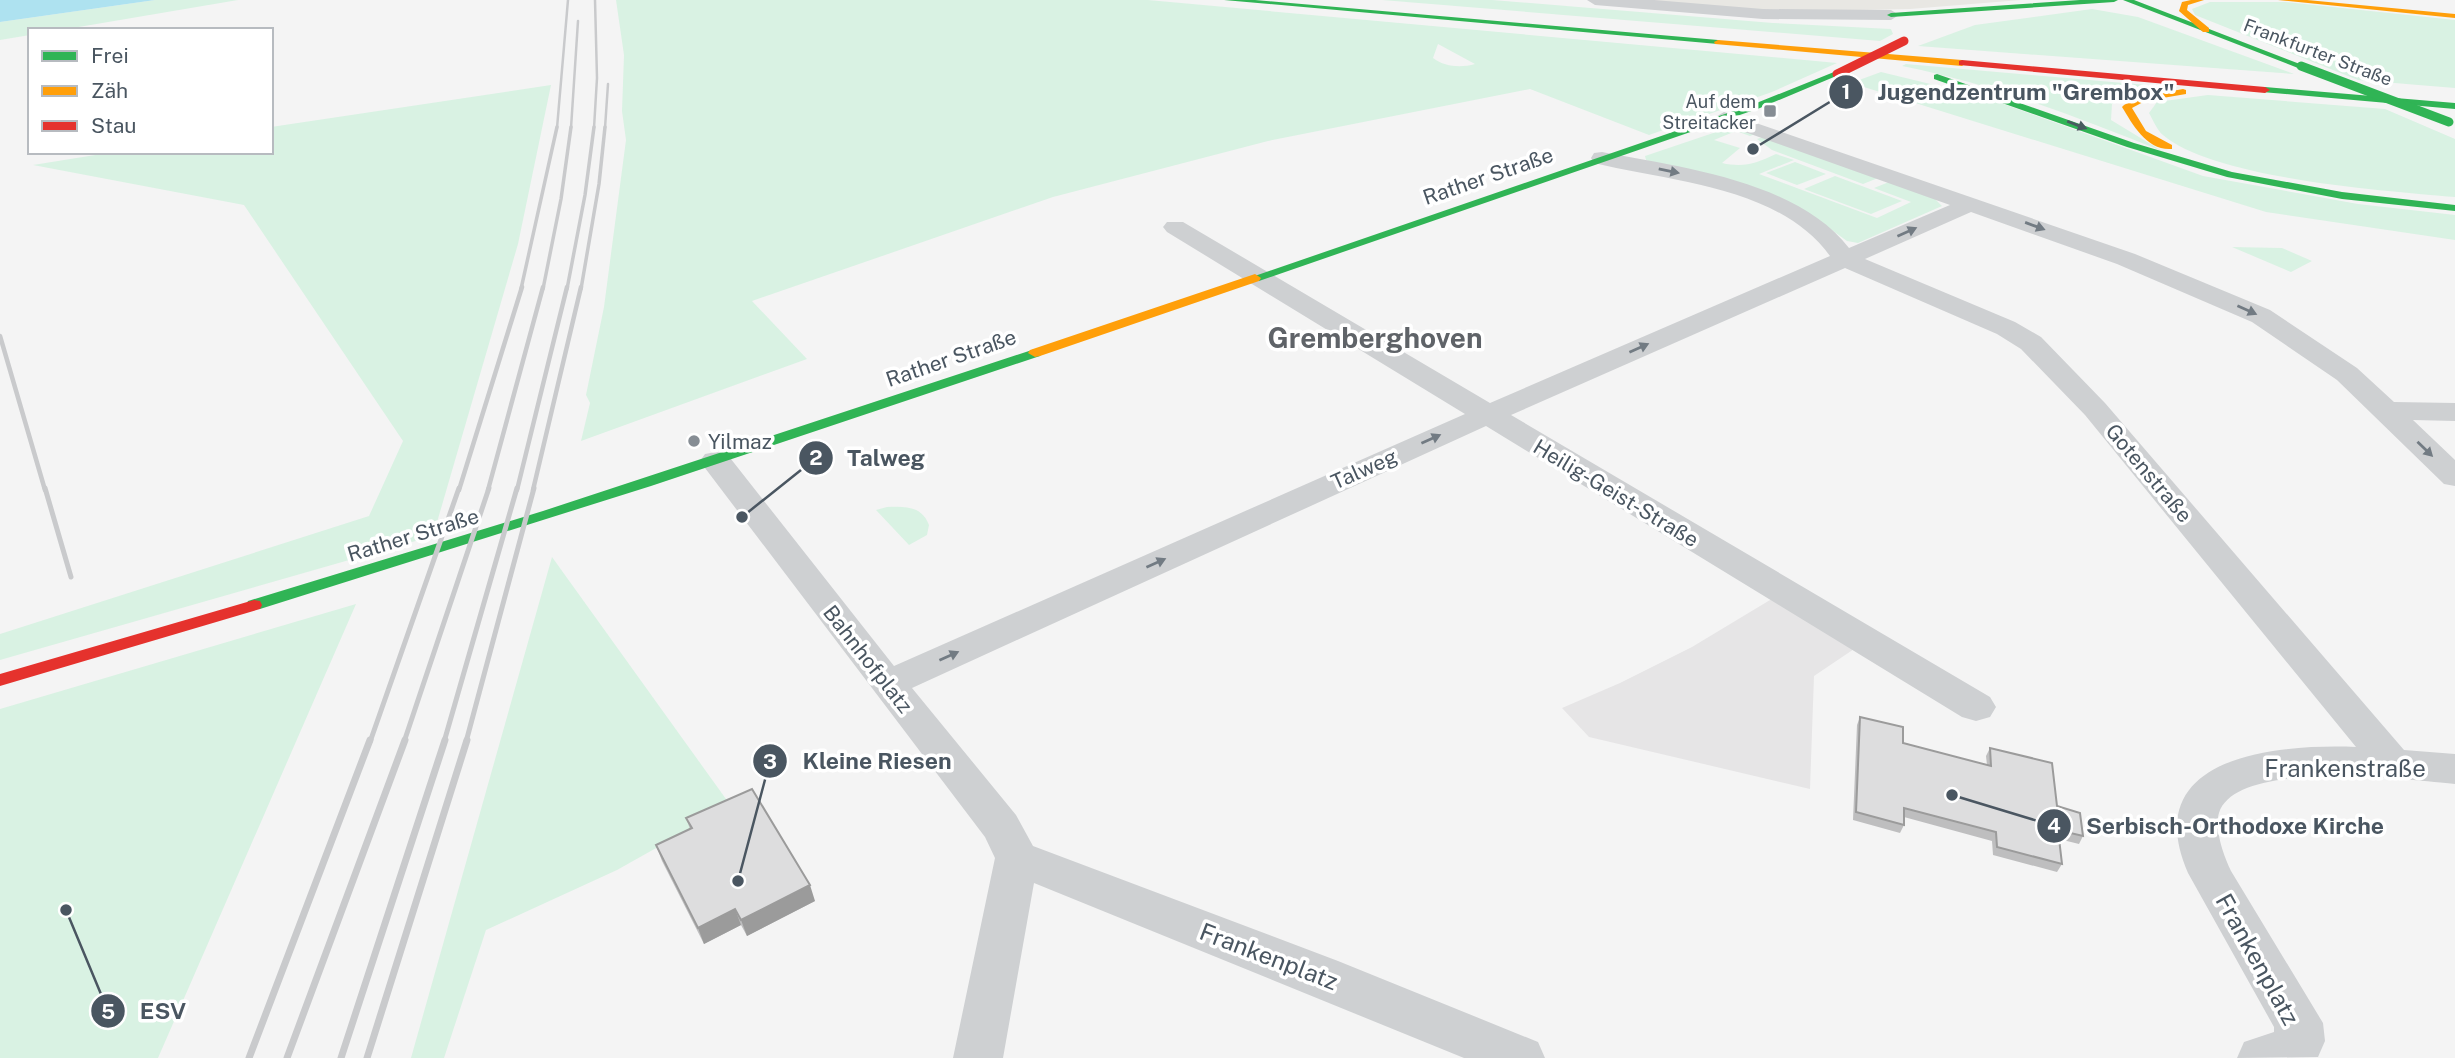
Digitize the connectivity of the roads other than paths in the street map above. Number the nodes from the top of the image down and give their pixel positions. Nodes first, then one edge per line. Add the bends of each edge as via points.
1 (1228, 0) edge
2 (1325, 0) edge
3 (1595, 0) edge
4 (2114, 0) edge
5 (2127, 0) edge
6 (2200, 0) edge
7 (2282, 0) edge
8 (2356, 0) edge
9 (2061, 1) edge
10 (2455, 14) edge
11 (1891, 15) joint
12 (2179, 19) junction
13 (2206, 30) junction
14 (1915, 31) junction
15 (1660, 36) junction
16 (2332, 95) junction
17 (2455, 97) edge
18 (2455, 106) edge
19 (1724, 118) junction
20 (2452, 123) edge
21 (1602, 158) junction
22 (1971, 204) junction
23 (2455, 206) edge
24 (1175, 227) dead end
25 (1844, 259) junction
26 (1258, 277) junction
27 (2387, 411) junction
28 (2455, 412) edge
29 (1486, 415) junction
30 (716, 461) junction
31 (2455, 477) edge
32 (0, 680) edge
33 (887, 684) junction
34 (1976, 707) dead end
35 (2394, 765) junction
36 (2455, 769) edge
37 (1017, 859) junction
38 (2211, 877) joint
39 (978, 1058) edge
40 (1520, 1058) edge
41 (2262, 1058) edge

1 - 15 main road
2 - 17 main road
3 - 11 street via 1763,13
4 - 9 main road, Rather Straße
5 - 12 main road, Frankfurter Straße
6 - 13 main road via 2185,4 2183,11
7 - 10 main road
8 - 10 main road
9 - 12 main road
9 - 14 main road, Rather Straße
11 - 14 main road, Rather Straße
12 - 13 main road, Frankfurter Straße
13 - 20 main road, Frankfurter Straße, bridge
14 - 19 main road, Rather Straße, bridge via 1837,74
15 - 16 main road
15 -> 23 main road via 1912,71 2000,96 2201,167 2316,190
16 - 18 main road
16 - 23 main road via 2166,93 2127,107 2135,127 2153,142 2214,164 2314,185
19 - 21 main road, Rather Straße
19 - 22 street
21 -> 25 street via 1702,178 1763,198 1825,234
21 - 26 main road, Rather Straße
25 -> 22 street, Talweg
22 -> 27 street via 2126,259 2261,316 2347,374
24 - 26 street, Heilig-Geist-Straße
29 -> 25 street, Talweg
25 - 35 street, Gotenstraße via 2006,328 2050,361
26 - 29 street, Heilig-Geist-Straße
26 - 30 main road, Rather Straße
27 - 28 street
27 -> 31 street
33 -> 29 street, Talweg
29 - 34 street, Heilig-Geist-Straße
30 - 32 main road, Rather Straße via 437,551
30 - 33 street, Bahnhofplatz
33 - 37 street, Bahnhofplatz via 1001,827
35 - 36 street, Frankenstraße
35 - 38 street, Frankenstraße via 2267,764 2226,777 2209,789 2200,803 2195,826
37 - 39 street
37 - 40 street, Frankenplatz
38 - 41 street, Frankenplatz via 2298,1023 2300,1041 2290,1051

